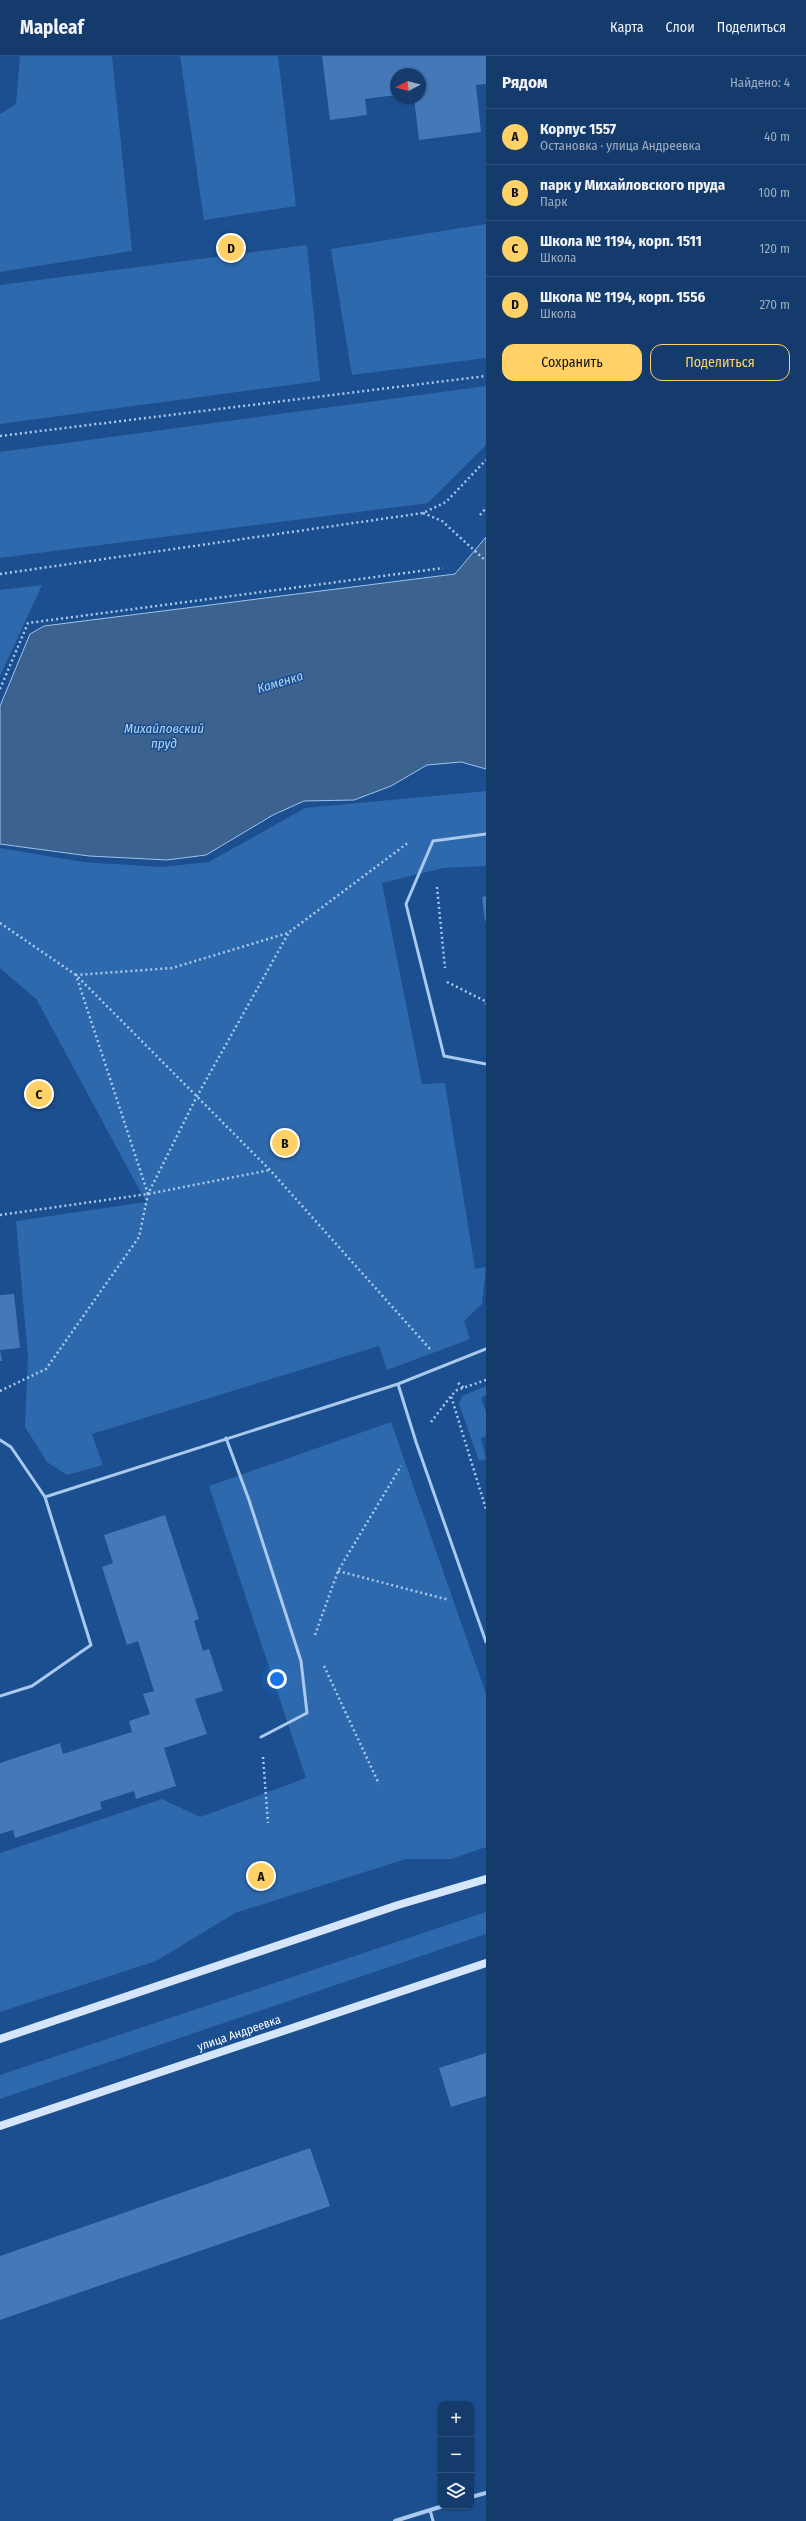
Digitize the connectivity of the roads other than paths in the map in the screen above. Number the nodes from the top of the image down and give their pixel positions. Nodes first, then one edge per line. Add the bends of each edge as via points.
1 (486, 834) edge
2 (486, 1064) edge
3 (486, 1349) edge
4 (398, 1384) junction
5 (226, 1438) junction
6 (0, 1440) edge
7 (45, 1497) junction
8 (486, 1642) edge
9 (0, 1696) edge
10 (261, 1736) road end
11 (486, 1879) edge
12 (486, 1963) edge
13 (0, 2039) edge
14 (0, 2126) edge
15 (486, 2493) edge
16 (474, 2496) edge
17 (438, 2508) edge
18 (430, 2510) junction
19 (395, 2521) edge
20 (433, 2521) edge

1 - 2 lane via 433,841 406,904 444,1056
3 - 4 lane
4 - 5 lane
4 - 8 lane
5 - 7 lane
5 - 10 lane via 249,1500 301,1661 307,1713
6 - 7 lane via 11,1447
7 - 9 lane via 91,1645 32,1686
11 - 13 main road via 383,1909
12 - 14 main road, улица Андреевка
15 - 16 street
17 - 18 street
18 - 19 street
18 - 20 lane

